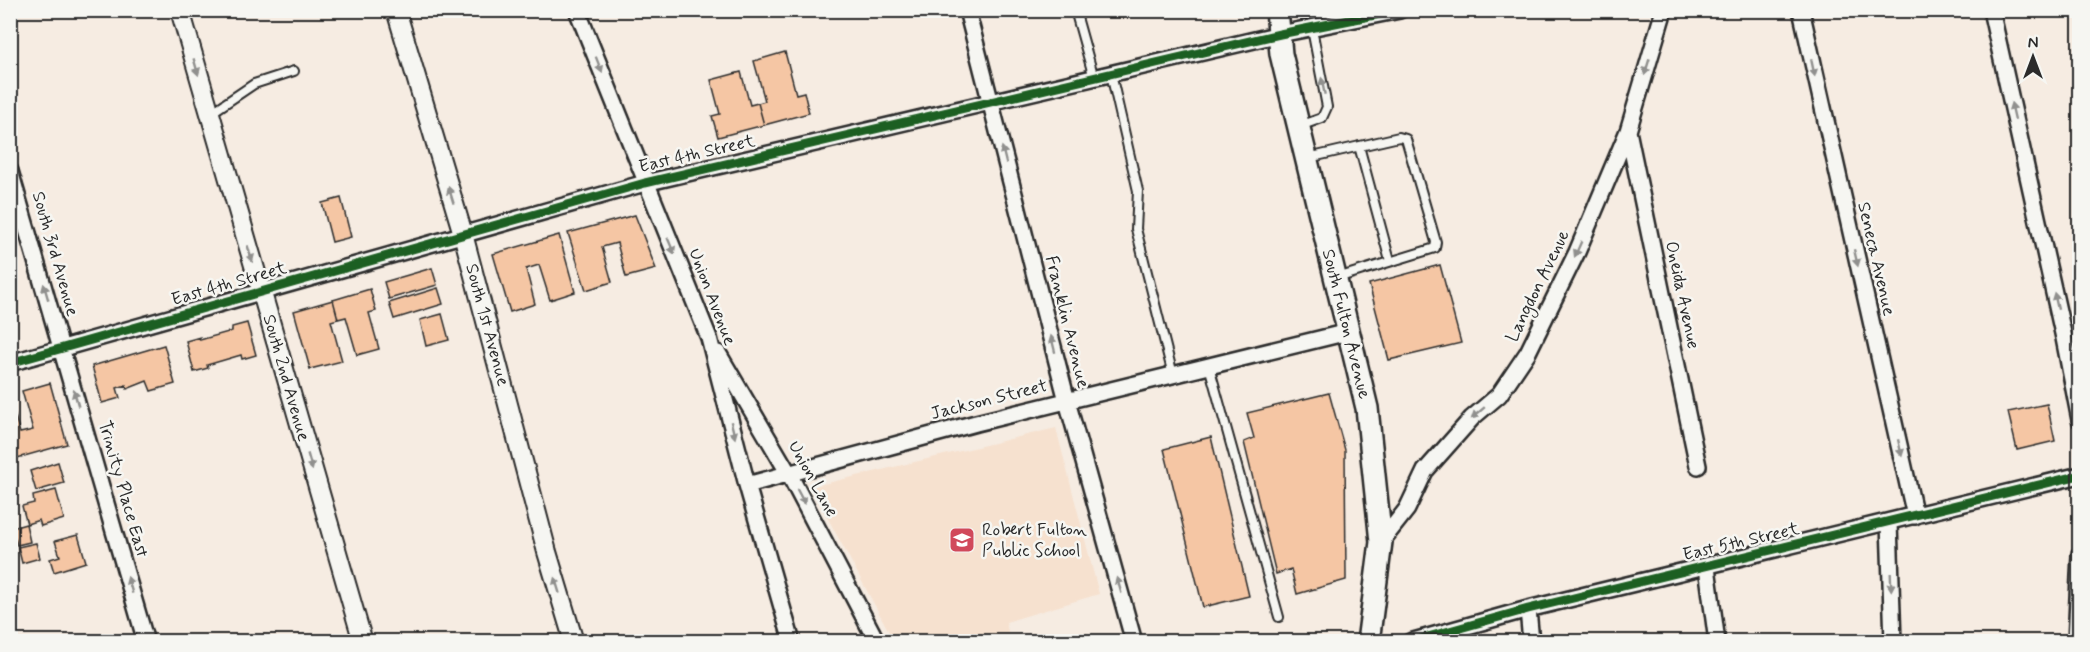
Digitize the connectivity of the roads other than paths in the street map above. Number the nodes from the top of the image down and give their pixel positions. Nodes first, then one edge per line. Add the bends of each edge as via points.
1 (180, 10) edge
2 (396, 10) edge
3 (577, 10) edge
4 (967, 10) edge
5 (1075, 10) edge
6 (1277, 10) edge
7 (1400, 10) edge
8 (1664, 10) edge
9 (1801, 10) edge
10 (1991, 10) edge
11 (1312, 29) junction
12 (1280, 34) junction
13 (294, 70) dead end
14 (1111, 74) junction
15 (1094, 78) junction
16 (990, 102) junction
17 (209, 114) junction
18 (1299, 126) junction
19 (1628, 131) junction
20 (1359, 146) junction
21 (1306, 159) junction
22 (10, 171) edge
23 (645, 183) junction
24 (463, 234) junction
25 (1390, 261) junction
26 (1335, 278) junction
27 (261, 292) junction
28 (1348, 332) junction
29 (709, 338) junction
30 (62, 348) junction
31 (10, 363) edge
32 (1209, 366) junction
33 (1173, 375) junction
34 (1067, 400) junction
35 (2079, 420) edge
36 (1698, 466) dead end
37 (789, 474) junction
38 (2079, 475) edge
39 (747, 485) junction
40 (1915, 516) junction
41 (1889, 523) junction
42 (1382, 542) junction
43 (2079, 554) edge
44 (1707, 567) junction
45 (1528, 609) junction
46 (1279, 617) dead end
47 (146, 642) edge
48 (363, 642) edge
49 (574, 642) edge
50 (792, 642) edge
51 (877, 642) edge
52 (1134, 642) edge
53 (1368, 642) edge
54 (1410, 642) edge
55 (1532, 642) edge
56 (1717, 642) edge
57 (1893, 642) edge
58 (2076, 642) edge

1 -> 17 street, South 2nd Avenue
24 -> 2 street, South 1st Avenue
3 -> 23 street, Union Avenue
4 - 16 street, Franklin Avenue
5 - 15 lane
6 - 12 main road, South Fulton Avenue
7 - 11 street, East 4th Street
8 -> 19 street, Langdon Avenue
9 -> 40 street, Seneca Avenue
35 -> 10 street
11 - 12 street, East 4th Street
18 -> 11 lane via 1322,118 1327,107
12 - 14 street, East 4th Street
12 - 18 main road, South Fulton Avenue via 1281,54
13 - 17 lane via 254,84
14 - 15 street, East 4th Street
14 - 33 lane via 1138,191 1136,229
15 - 16 street, East 4th Street
16 - 23 street, East 4th Street
34 -> 16 street, Franklin Avenue
17 -> 27 street, South 2nd Avenue
18 - 21 main road, South Fulton Avenue
19 - 36 street, Oneida Avenue
19 -> 42 street, Langdon Avenue via 1577,252 1520,367 1499,395 1472,418 1425,471 1407,509
20 - 21 lane
20 - 25 lane
20 - 25 lane via 1399,137 1406,139 1436,242 1434,248
21 - 26 main road, South Fulton Avenue
30 -> 22 street, South 3rd Avenue
23 - 24 street, East 4th Street
23 -> 29 street, Union Avenue
24 - 27 street, East 4th Street
49 -> 24 street, South 1st Avenue
25 - 26 lane
26 - 28 main road, South Fulton Avenue
27 - 30 street, East 4th Street
27 -> 48 street, South 2nd Avenue
28 - 32 street, Jackson Street
28 - 42 main road, South Fulton Avenue via 1367,408
29 - 37 street, Union Lane
29 -> 39 street, Union Avenue
30 - 31 street, East 4th Street
47 -> 30 street, Trinity Place East
32 - 33 street, Jackson Street
32 - 46 lane
33 - 34 street, Jackson Street
34 - 37 street, Jackson Street
52 -> 34 street, Franklin Avenue
37 - 39 street, Jackson Street
37 -> 51 street, Union Lane
38 - 40 street, East 5th Street
39 - 50 street, Union Avenue
40 - 41 street, East 5th Street
41 - 44 street, East 5th Street
41 -> 57 street
42 - 53 main road, South Fulton Avenue
43 - 58 street
44 - 45 street, East 5th Street
44 - 56 street
45 - 54 street, East 5th Street
45 - 55 street

